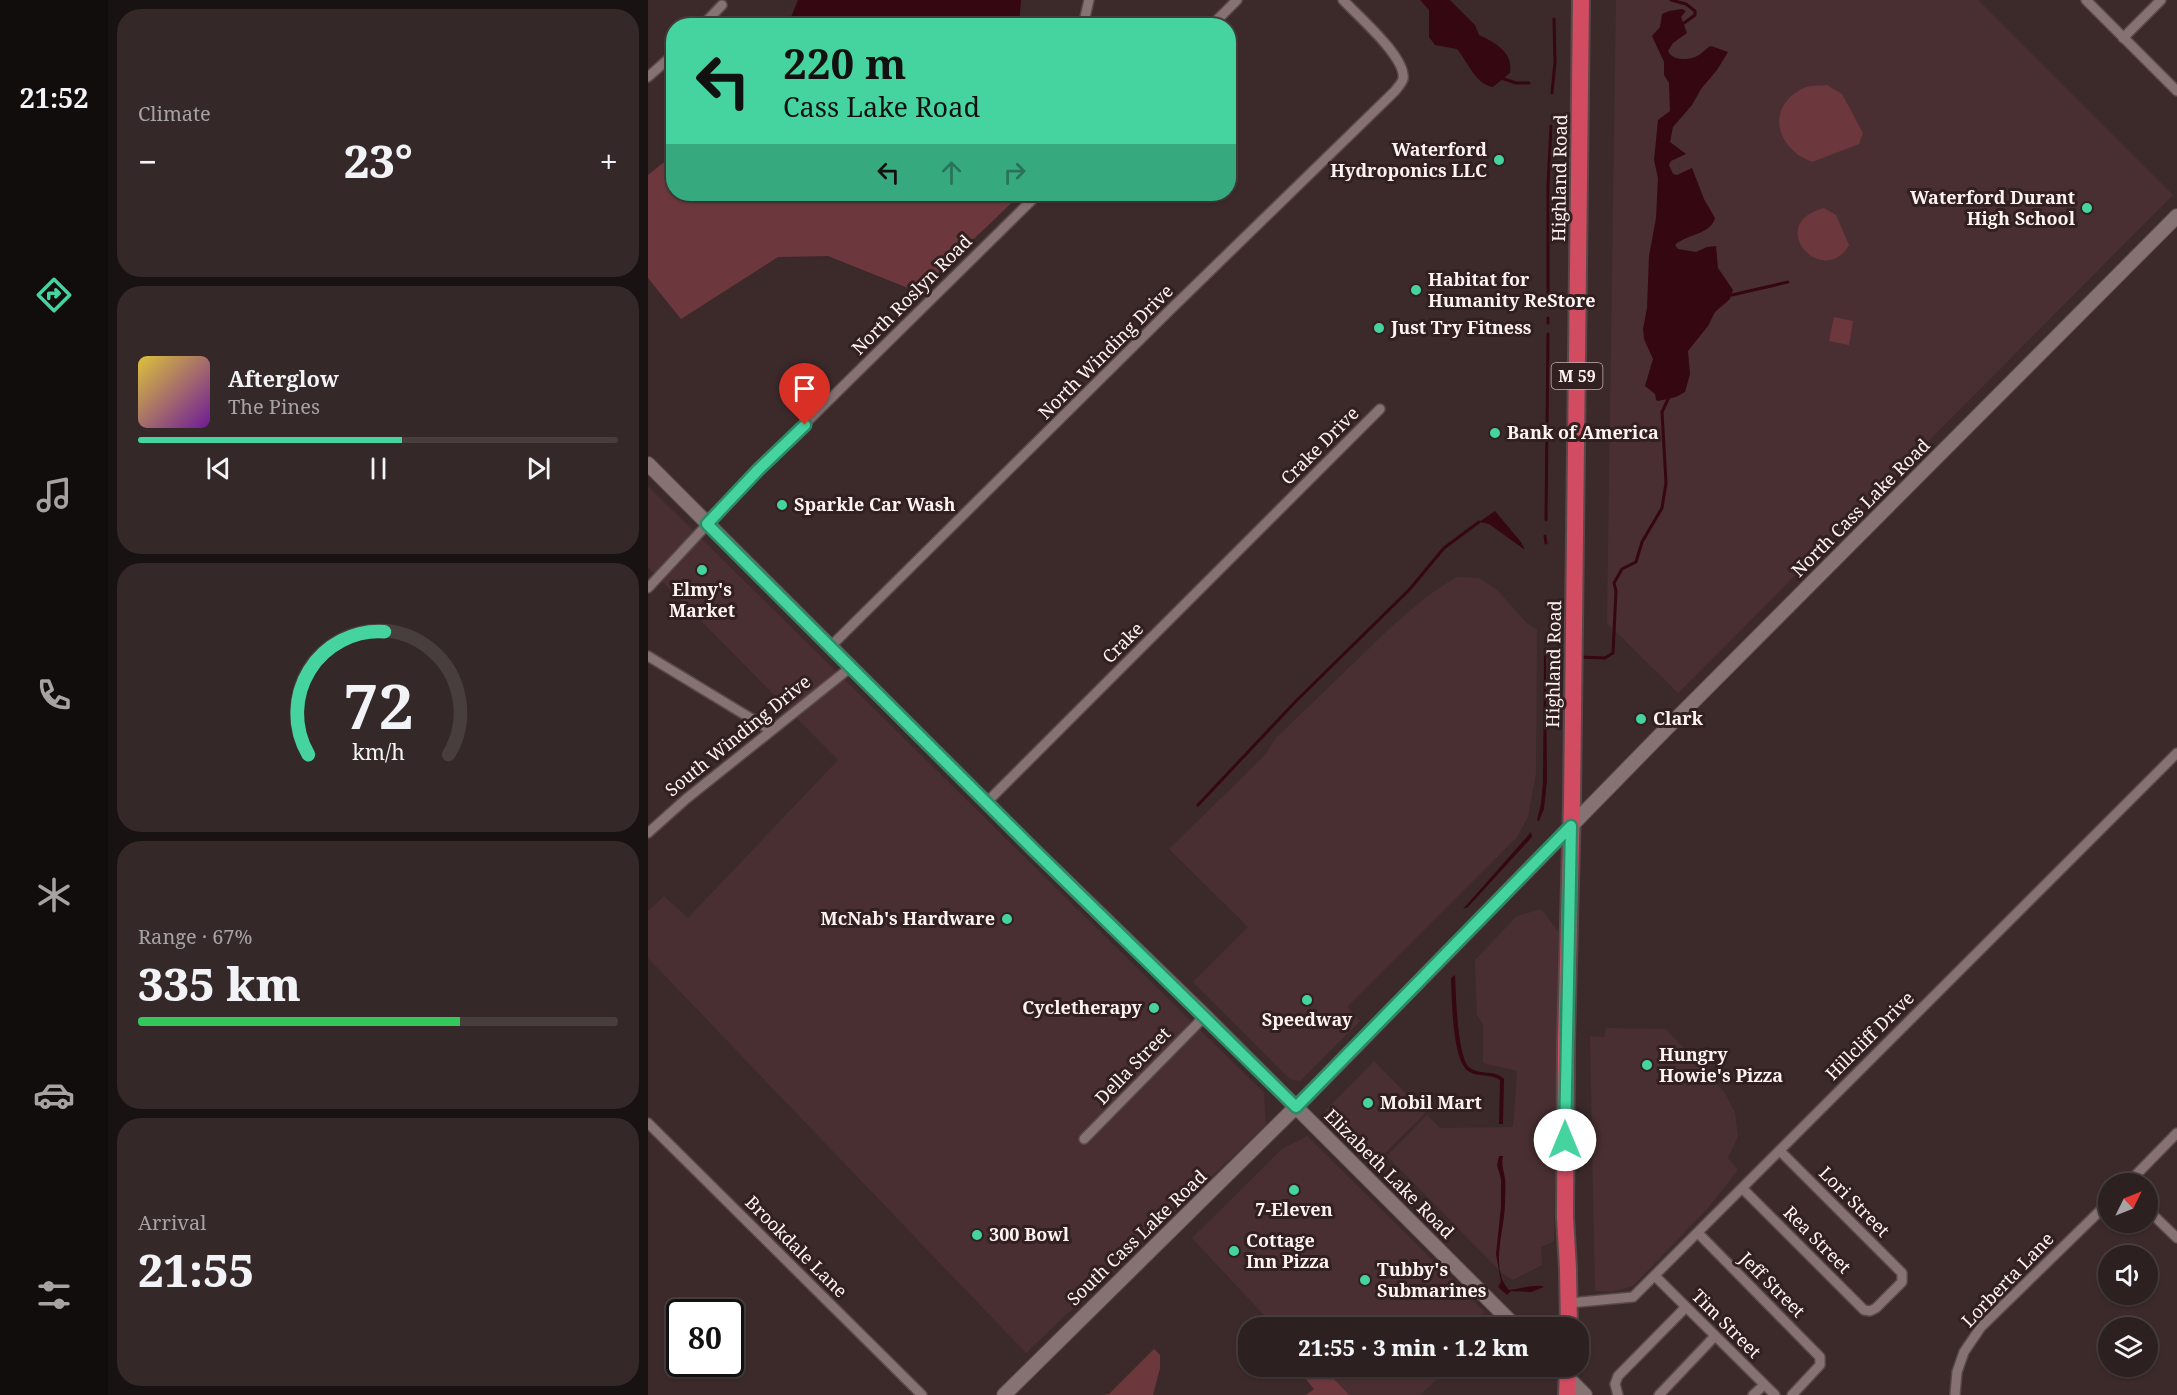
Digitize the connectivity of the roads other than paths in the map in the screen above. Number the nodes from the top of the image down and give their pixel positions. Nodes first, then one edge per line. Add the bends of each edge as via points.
1 (1089, 0) edge
2 (1238, 0) edge
3 (1343, 0) edge
4 (1581, 0) edge
5 (2086, 0) edge
6 (2161, 0) edge
7 (722, 5) dead end
8 (710, 18) edge
9 (1085, 18) edge
10 (1219, 18) edge
11 (2124, 38) junction
12 (666, 61) edge
13 (648, 77) edge
14 (2177, 91) edge
15 (1031, 201) edge
16 (2177, 216) edge
17 (1380, 409) dead end
18 (648, 464) edge
19 (1283, 507) joint
20 (707, 524) junction
21 (648, 588) edge
22 (830, 647) junction
23 (648, 656) edge
24 (851, 667) junction
25 (770, 730) junction
26 (2177, 753) edge
27 (986, 803) junction
28 (1571, 826) junction
29 (648, 833) edge
30 (1205, 1016) junction
31 (1296, 1107) junction
32 (648, 1123) edge
33 (2177, 1133) edge
34 (1084, 1139) dead end
35 (1780, 1151) junction
36 (2138, 1173) edge
37 (1743, 1189) junction
38 (2098, 1213) edge
39 (2158, 1220) edge
40 (1698, 1233) junction
41 (2177, 1238) edge
42 (1655, 1276) junction
43 (1569, 1303) junction
44 (1686, 1307) junction
45 (1870, 1311) joint
46 (1505, 1317) edge
47 (1569, 1317) edge
48 (1715, 1336) junction
49 (1565, 1377) edge
50 (1570, 1377) edge
51 (1764, 1385) junction
52 (922, 1395) edge
53 (1004, 1395) edge
54 (1567, 1395) edge
55 (1585, 1395) edge
56 (1618, 1395) edge
57 (1659, 1395) edge
58 (1754, 1395) edge
59 (1774, 1395) edge
60 (1792, 1395) edge
61 (1955, 1395) edge

1 - 9 street
2 - 10 street
3 - 22 street, North Winding Drive via 1395,54 1403,79 1395,91
4 - 28 highway, Highland Road / M 59
5 - 11 street
6 - 11 street
7 - 8 street
11 - 14 street
12 - 13 street
15 - 20 street, North Roslyn Road
16 - 28 street, North Cass Lake Road
17 - 19 street, Crake Drive
18 - 20 street, Elizabeth Lake Road
19 - 27 street, Crake
20 - 21 street, North Roslyn Road
20 - 22 street, Elizabeth Lake Road
22 - 24 street, Elizabeth Lake Road
23 - 25 street
24 - 25 street, South Winding Drive
24 - 27 street, Elizabeth Lake Road
25 - 29 street, South Winding Drive
26 - 35 street, Hillcliff Drive
27 - 30 street, Elizabeth Lake Road
28 - 31 street, North Cass Lake Road
28 - 43 highway, Highland Road / M 59 via 1565,1217
30 - 31 street, Elizabeth Lake Road
30 - 34 street, Della Street
31 - 46 street, Elizabeth Lake Road
31 - 53 street, South Cass Lake Road
32 - 52 street, Brookdale Lane
33 - 36 street
35 - 37 street, Hillcliff Drive
35 - 45 street, Lori Street via 1901,1272 1901,1283
37 - 40 street, Hillcliff Drive
37 - 45 street, Rea Street via 1864,1310
38 - 61 street, Lorberta Lane via 1981,1327 1964,1352
39 - 41 street
40 - 42 street, Hillcliff Drive
40 - 60 street, Jeff Street via 1820,1356 1820,1365
42 - 43 street, Hillcliff Drive via 1633,1297
42 - 44 street, Tim Street
43 - 47 highway, Highland Road / M 59
44 - 48 street, Tim Street
44 - 56 street via 1618,1376
48 - 51 street, Tim Street
48 - 57 street
49 - 54 highway
50 - 55 street
51 - 58 street
51 - 59 street, Tim Street

